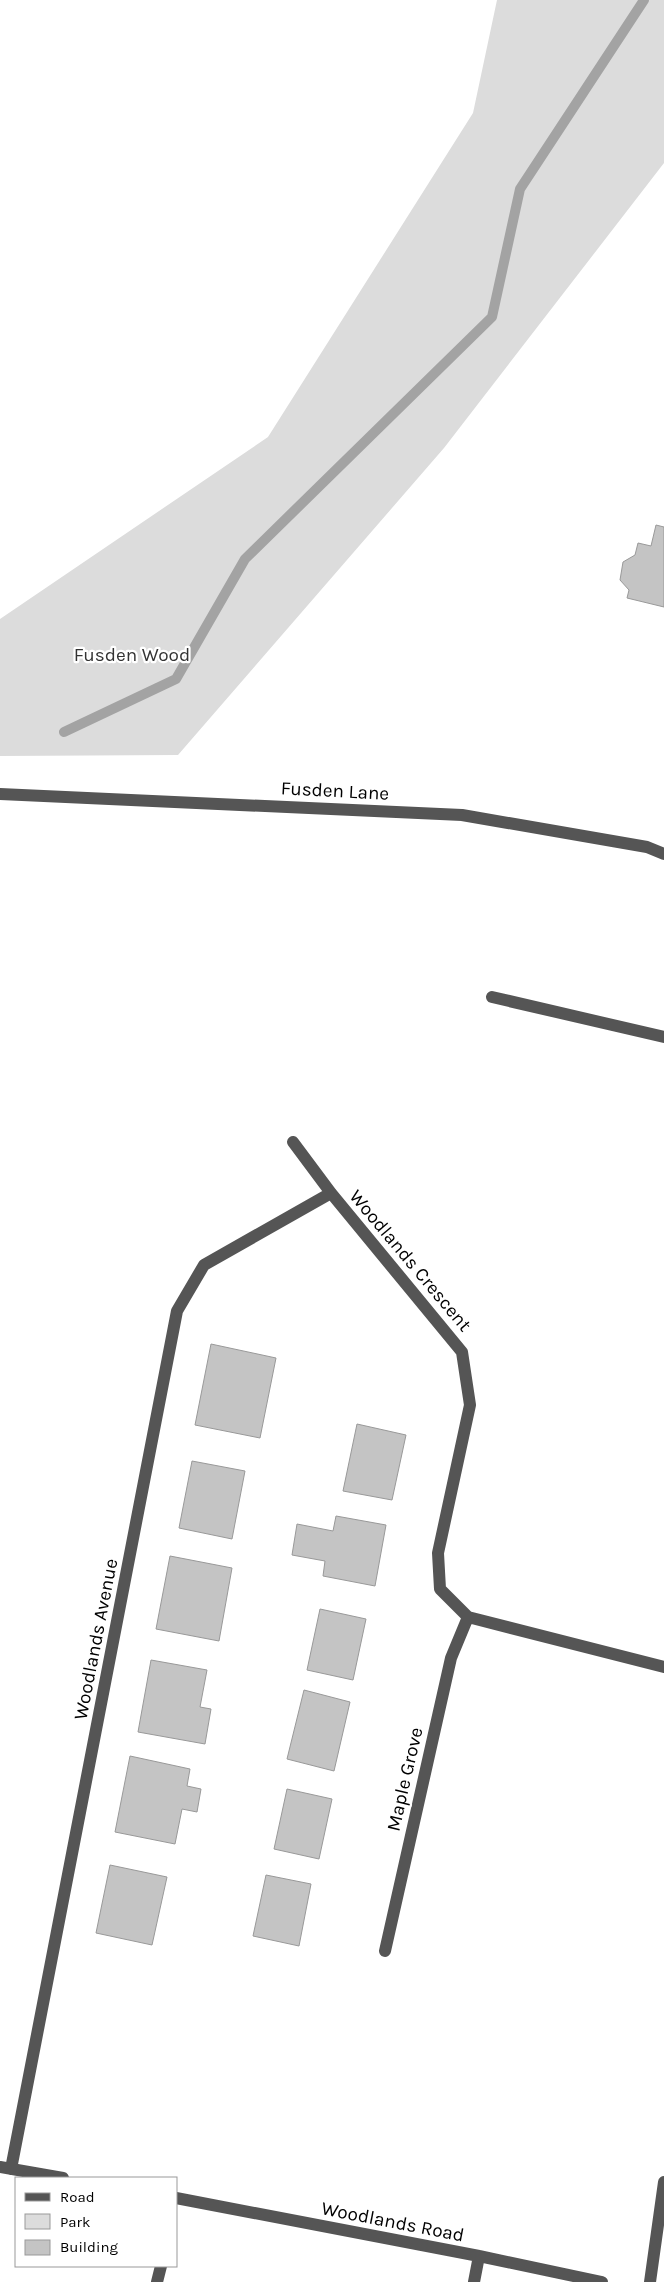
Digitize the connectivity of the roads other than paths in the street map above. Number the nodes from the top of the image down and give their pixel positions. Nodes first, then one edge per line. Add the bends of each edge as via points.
1 (0, 794) edge
2 (664, 854) edge
3 (492, 997) dead end
4 (664, 1037) edge
5 (293, 1142) dead end
6 (331, 1193) junction
7 (468, 1617) junction
8 (664, 1667) edge
9 (385, 1951) dead end
10 (6, 2168) edge
11 (57, 2177) edge
12 (664, 2182) edge
13 (178, 2198) edge
14 (479, 2256) junction
15 (161, 2267) edge
16 (158, 2282) edge
17 (474, 2282) edge
18 (602, 2282) edge
19 (650, 2282) edge

1 - 2 street, Fusden Lane via 462,815 647,847
3 - 4 street
5 - 6 street, Woodlands Crescent
6 - 7 street, Woodlands Crescent via 462,1352 470,1405 438,1553 440,1589
6 - 10 street, Woodlands Avenue via 204,1265 177,1311
7 - 8 street
7 - 9 street, Maple Grove via 451,1658
10 - 11 street
12 - 19 street
13 - 14 street, Woodlands Road
14 - 17 street
14 - 18 street, Woodlands Road
15 - 16 street

